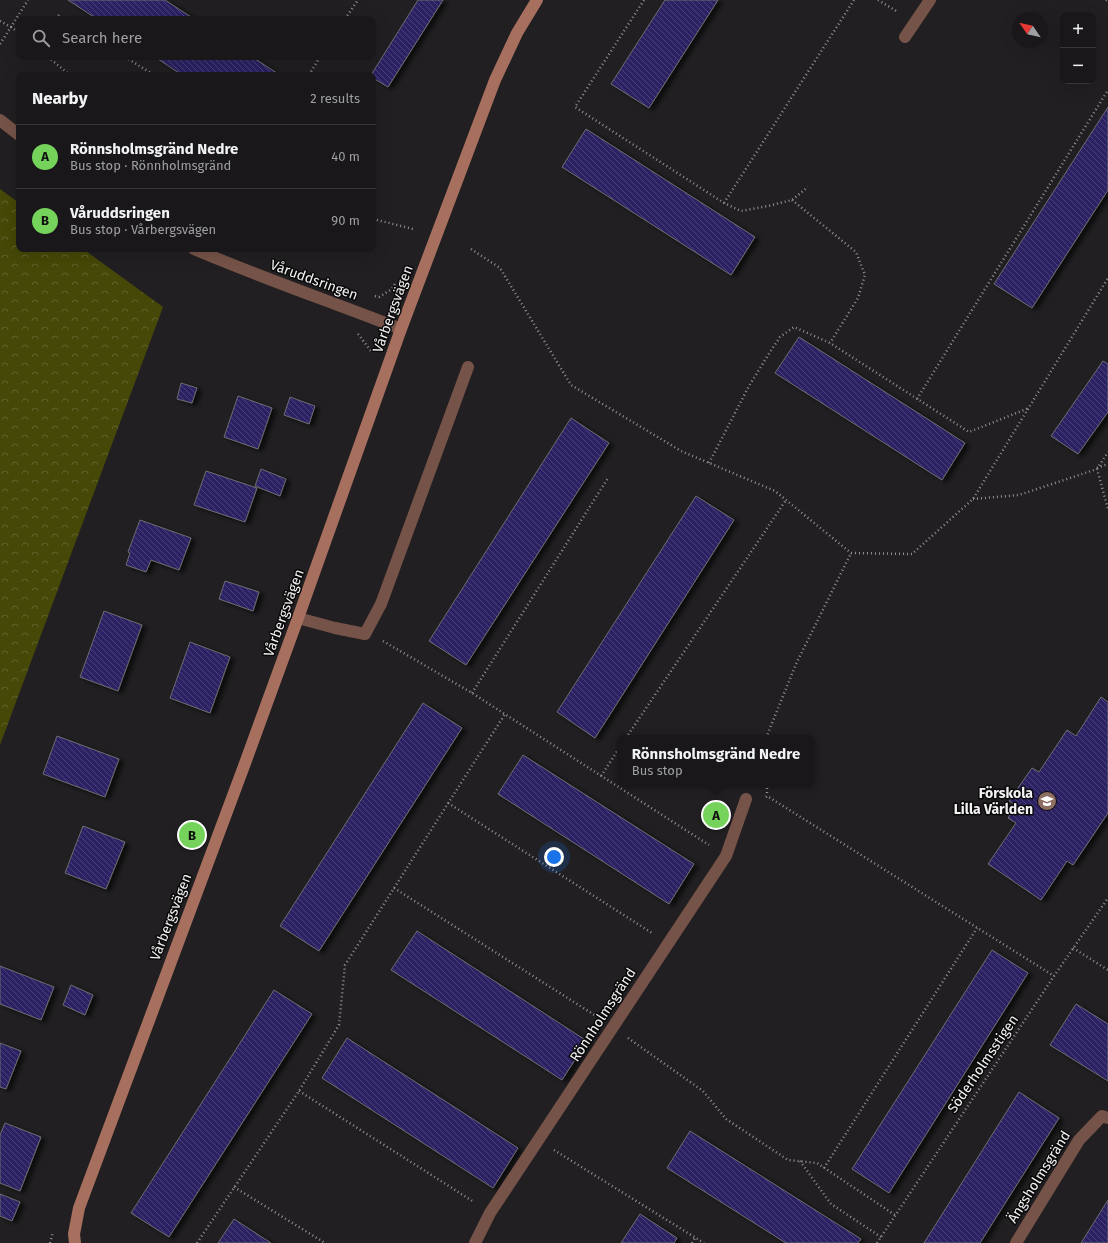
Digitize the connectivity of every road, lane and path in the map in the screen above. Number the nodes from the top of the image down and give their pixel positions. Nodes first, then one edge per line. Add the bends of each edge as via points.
1 (28, 0) edge
2 (358, 0) edge
3 (537, 0) edge
4 (644, 0) edge
5 (854, 0) edge
6 (930, 0) edge
7 (18, 16) edge
8 (347, 16) edge
9 (16, 19) edge
10 (0, 21) edge
11 (11, 27) junction
12 (16, 31) edge
13 (905, 36) dead end
14 (0, 44) edge
15 (52, 60) edge
16 (130, 60) edge
17 (318, 60) edge
18 (66, 72) edge
19 (149, 72) edge
20 (311, 72) edge
21 (1108, 90) edge
22 (0, 120) edge
23 (16, 133) edge
24 (808, 187) dead end
25 (792, 200) junction
26 (724, 203) junction
27 (376, 220) edge
28 (413, 229) dead end
29 (471, 249) dead end
30 (201, 252) edge
31 (1108, 278) edge
32 (401, 329) junction
33 (830, 343) junction
34 (468, 366) dead end
35 (917, 399) junction
36 (1029, 408) junction
37 (1108, 452) edge
38 (709, 463) junction
39 (1108, 464) edge
40 (1097, 469) junction
41 (608, 478) dead end
42 (973, 499) junction
43 (786, 500) junction
44 (1108, 509) edge
45 (851, 553) junction
46 (298, 618) junction
47 (365, 634) junction
48 (472, 693) junction
49 (505, 714) junction
50 (628, 735) edge
51 (767, 735) edge
52 (617, 752) edge
53 (601, 776) junction
54 (617, 786) edge
55 (618, 787) edge
56 (767, 787) edge
57 (767, 796) junction
58 (746, 799) joint
59 (448, 803) junction
60 (726, 856) junction
61 (394, 888) junction
62 (1108, 898) edge
63 (977, 928) junction
64 (668, 944) junction
65 (1073, 948) junction
66 (1108, 970) edge
67 (1054, 976) junction
68 (613, 1027) junction
69 (299, 1090) junction
70 (1108, 1118) edge
71 (539, 1140) junction
72 (800, 1161) junction
73 (824, 1168) junction
74 (234, 1186) junction
75 (490, 1213) junction
76 (895, 1215) junction
77 (881, 1237) junction
78 (695, 1238) junction
79 (75, 1243) edge
80 (197, 1243) edge
81 (325, 1243) edge
82 (475, 1243) edge
83 (692, 1243) edge
84 (704, 1243) edge
85 (877, 1243) edge
86 (1016, 1243) edge

1 - 7 path
2 - 8 path
3 - 32 street, Vårbergsvägen via 517,33 495,80
4 - 26 path via 575,107
5 - 26 path
6 - 13 street
9 - 11 path
10 - 11 path
11 - 12 path
11 - 14 path
15 - 18 path
16 - 19 path
17 - 20 path
21 - 35 path
22 - 23 street
24 - 25 path
25 - 26 path via 741,211
25 - 33 path via 856,252 865,275 858,298
27 - 28 path
29 - 38 path via 500,268 571,385 681,451
30 - 32 street, Våruddsringen
31 - 36 path
32 - 46 street, Vårbergsvägen
33 - 35 path
33 - 38 path via 794,326 780,337 749,386
34 - 47 street via 381,604
35 - 36 path via 969,432
36 - 42 path
37 - 40 path
38 - 43 path via 775,491
39 - 40 path
40 - 42 path via 1019,495
40 - 44 path
41 - 48 path
42 - 45 path via 912,554
43 - 45 path
43 - 50 path
45 - 51 path via 796,664
46 - 47 street
46 - 79 street, Vårbergsvägen via 79,1208 74,1234
47 - 48 path via 379,638
48 - 49 path
49 - 53 path
49 - 59 path
52 - 53 path
53 - 54 path
55 - 60 path
56 - 57 path
57 - 58 path
57 - 63 path
58 - 60 street, Rönnholmsgränd
59 - 61 path
59 - 64 path
60 - 64 street, Rönnholmsgränd
61 - 68 path
61 - 69 path via 345,965 339,1025
62 - 65 path, Söderholmsstigen
63 - 67 path
63 - 73 path
64 - 68 street, Rönnholmsgränd
65 - 66 path
65 - 67 path, Söderholmsstigen
67 - 76 path, Söderholmsstigen
68 - 71 street, Rönnholmsgränd
68 - 72 path via 703,1091 726,1119 788,1160
69 - 74 path
69 - 75 path
70 - 86 street, Ängsholmsgränd via 1102,1116 1079,1140
71 - 75 street, Rönnholmsgränd
71 - 78 path
72 - 73 path via 817,1163
72 - 77 path via 831,1204
73 - 76 path
74 - 80 path
74 - 81 path
75 - 82 street, Rönnholmsgränd
76 - 77 path, Söderholmsstigen
77 - 85 path, Söderholmsstigen
78 - 83 path
78 - 84 path

